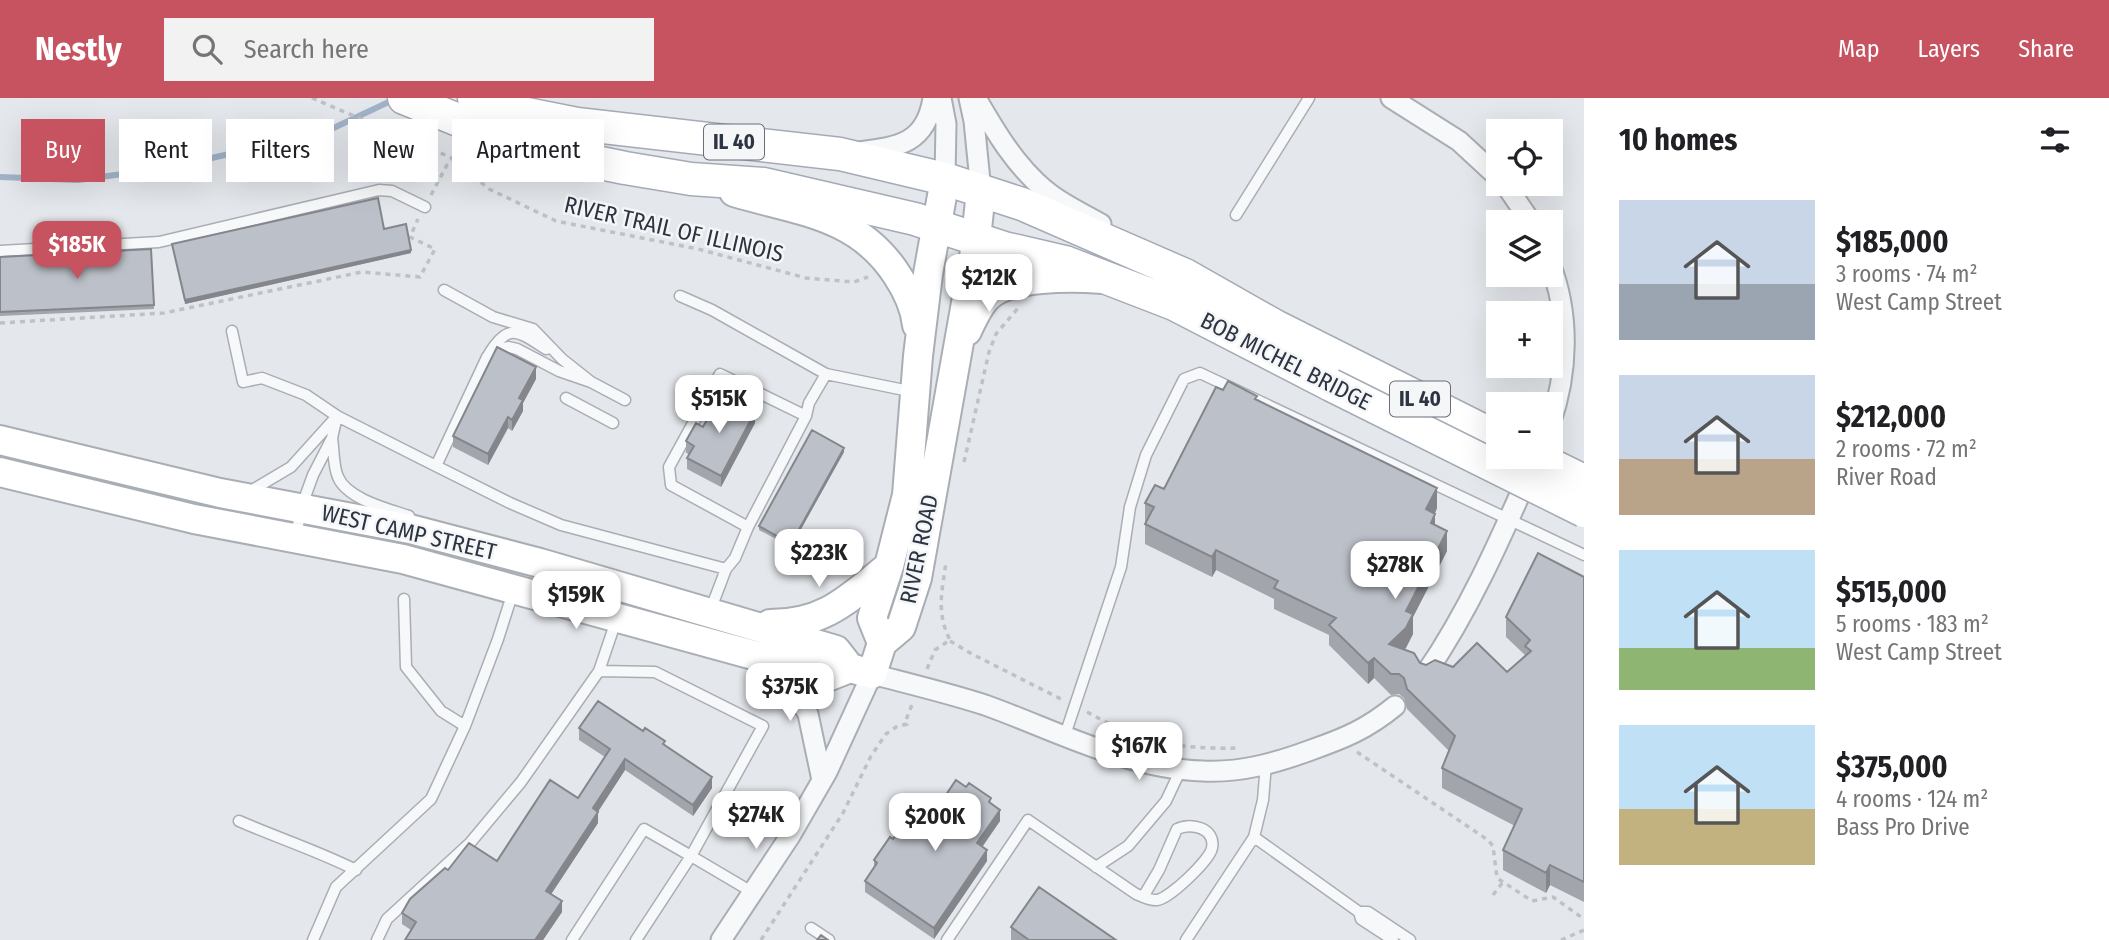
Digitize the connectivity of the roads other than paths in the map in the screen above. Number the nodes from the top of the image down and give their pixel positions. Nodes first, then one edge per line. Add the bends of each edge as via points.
1 (404, 98) edge
2 (474, 98) edge
3 (933, 98) edge
4 (942, 98) edge
5 (969, 98) edge
6 (976, 98) edge
7 (1309, 98) edge
8 (1391, 98) edge
9 (840, 154) junction
10 (1486, 166) edge
11 (691, 178) junction
12 (945, 179) junction
13 (425, 207) dead end
14 (1236, 215) dead end
15 (978, 217) junction
16 (937, 219) junction
17 (0, 251) edge
18 (1185, 275) junction
19 (1112, 280) junction
20 (1557, 287) edge
21 (444, 290) dead end
22 (680, 296) dead end
23 (232, 331) dead end
24 (918, 356) junction
25 (487, 357) junction
26 (562, 359) junction
27 (1336, 373) junction
28 (826, 374) junction
29 (951, 381) junction
30 (591, 382) junction
31 (914, 392) junction
32 (1559, 392) edge
33 (566, 398) dead end
34 (625, 400) dead end
35 (337, 416) junction
36 (806, 416) junction
37 (613, 424) dead end
38 (1486, 433) edge
39 (332, 438) junction
40 (0, 440) edge
41 (436, 466) junction
42 (1531, 469) edge
43 (1560, 469) edge
44 (0, 472) edge
45 (1584, 481) edge
46 (241, 497) junction
47 (301, 508) junction
48 (1584, 511) edge
49 (1509, 519) junction
50 (748, 527) junction
51 (296, 538) junction
52 (459, 541) junction
53 (1584, 555) edge
54 (889, 566) junction
55 (726, 569) junction
56 (514, 588) junction
57 (404, 598) dead end
58 (709, 612) junction
59 (617, 617) junction
60 (751, 624) junction
61 (882, 643) junction
62 (769, 660) junction
63 (599, 671) junction
64 (861, 671) junction
65 (1426, 673) edge
66 (1395, 706) dead end
67 (465, 726) junction
68 (1065, 735) junction
69 (1266, 764) junction
70 (1181, 769) junction
71 (822, 780) junction
72 (239, 821) dead end
73 (1254, 837) junction
74 (691, 856) junction
75 (1096, 867) junction
76 (356, 870) junction
77 (752, 892) junction
78 (1143, 897) junction
79 (1359, 912) junction
80 (811, 928) dead end
81 (313, 940) edge
82 (377, 940) edge
83 (572, 940) edge
84 (636, 940) edge
85 (721, 940) edge
86 (829, 940) edge
87 (947, 940) edge
88 (1186, 940) edge
89 (1393, 940) edge
90 (1410, 940) edge

1 - 11 main road, IL 40 via 527,148
2 - 9 main road, IL 40 via 522,113 627,131
3 - 9 street via 917,136 899,145
4 - 12 street
5 - 15 street
6 - 18 street via 997,134 1044,189
7 - 14 lane
8 - 10 street via 1459,141
9 - 12 main road, IL 40
11 - 16 main road, IL 40 via 764,184
11 - 24 main road via 834,220 870,242 890,264 915,310
12 - 15 main road, IL 40
12 - 16 main road, RIVER ROAD
13 - 17 lane via 392,191 379,190 159,242
15 - 16 main road, IL 40
15 - 18 main road, BOB MICHEL BRIDGE / IL 40 via 1022,204
15 - 19 main road, BOB MICHEL BRIDGE / IL 40 via 1004,248 1065,262
15 - 29 main road, RIVER ROAD
16 - 24 main road, RIVER ROAD
18 - 27 main road, BOB MICHEL BRIDGE / IL 40
19 - 27 main road, BOB MICHEL BRIDGE / IL 40
19 - 29 main road via 1043,280 1004,287 987,297 972,320
20 - 32 street via 1565,342
21 - 26 lane via 493,317 533,329
22 - 28 lane
23 - 35 lane via 243,382 262,378 306,395
24 - 31 main road, RIVER ROAD
25 - 26 lane via 498,339 508,333 522,334
25 - 30 lane via 496,350 517,348
25 - 41 lane
26 - 30 lane
27 - 38 main road, BOB MICHEL BRIDGE / IL 40
27 - 48 main road, BOB MICHEL BRIDGE / IL 40, bridge
28 - 31 lane
28 - 36 lane
29 - 61 main road, RIVER ROAD via 917,578 901,627
30 - 34 lane
31 - 54 main road, RIVER ROAD via 907,495
33 - 37 lane
35 - 39 lane
35 - 41 lane
35 - 46 lane via 291,467
36 - 50 lane
36 - 50 lane via 720,374 669,467 671,485
39 - 47 lane
39 - 52 lane via 337,476 345,488 370,503 445,528
40 - 46 main road, WEST CAMP STREET
41 - 55 lane via 561,525
42 - 49 street
43 - 45 main road, bridge
44 - 51 main road, WEST CAMP STREET via 194,519
46 - 47 main road, WEST CAMP STREET
47 - 51 lane
47 - 52 main road, WEST CAMP STREET
49 - 53 lane
49 - 65 street via 1444,647
49 - 68 lane via 1200,373 1184,379 1146,455 1130,507 1121,566
50 - 55 lane
51 - 56 main road, WEST CAMP STREET
52 - 58 main road, WEST CAMP STREET
54 - 60 main road via 819,617
54 - 61 main road, RIVER ROAD via 872,618
55 - 58 lane
56 - 59 main road, WEST CAMP STREET
56 - 67 lane
57 - 67 lane via 406,667 441,711
58 - 60 main road, WEST CAMP STREET
59 - 62 main road, WEST CAMP STREET
59 - 63 lane
60 - 64 main road, WEST CAMP STREET via 836,650
61 - 64 main road
62 - 64 main road, WEST CAMP STREET via 830,676
62 - 71 street via 808,714
63 - 74 lane via 655,672 763,726
63 - 82 lane via 521,782 470,844 387,919
64 - 68 street via 981,704
64 - 71 street
66 - 69 street via 1374,724 1339,740
67 - 76 lane via 430,799
68 - 70 street via 1131,760
69 - 70 street via 1232,771
69 - 73 lane
70 - 75 lane via 1166,801 1128,846
71 - 77 street
72 - 76 lane
73 - 79 lane
73 - 88 lane
74 - 77 lane
74 - 83 lane via 644,829
74 - 84 lane
75 - 78 lane
75 - 87 lane via 1028,821
76 - 81 lane via 337,887
77 - 85 street
78 - 78 lane via 1156,901 1168,897 1209,857 1210,836 1200,827 1177,829
79 - 89 lane via 1361,919
79 - 90 lane via 1368,912
80 - 86 lane

